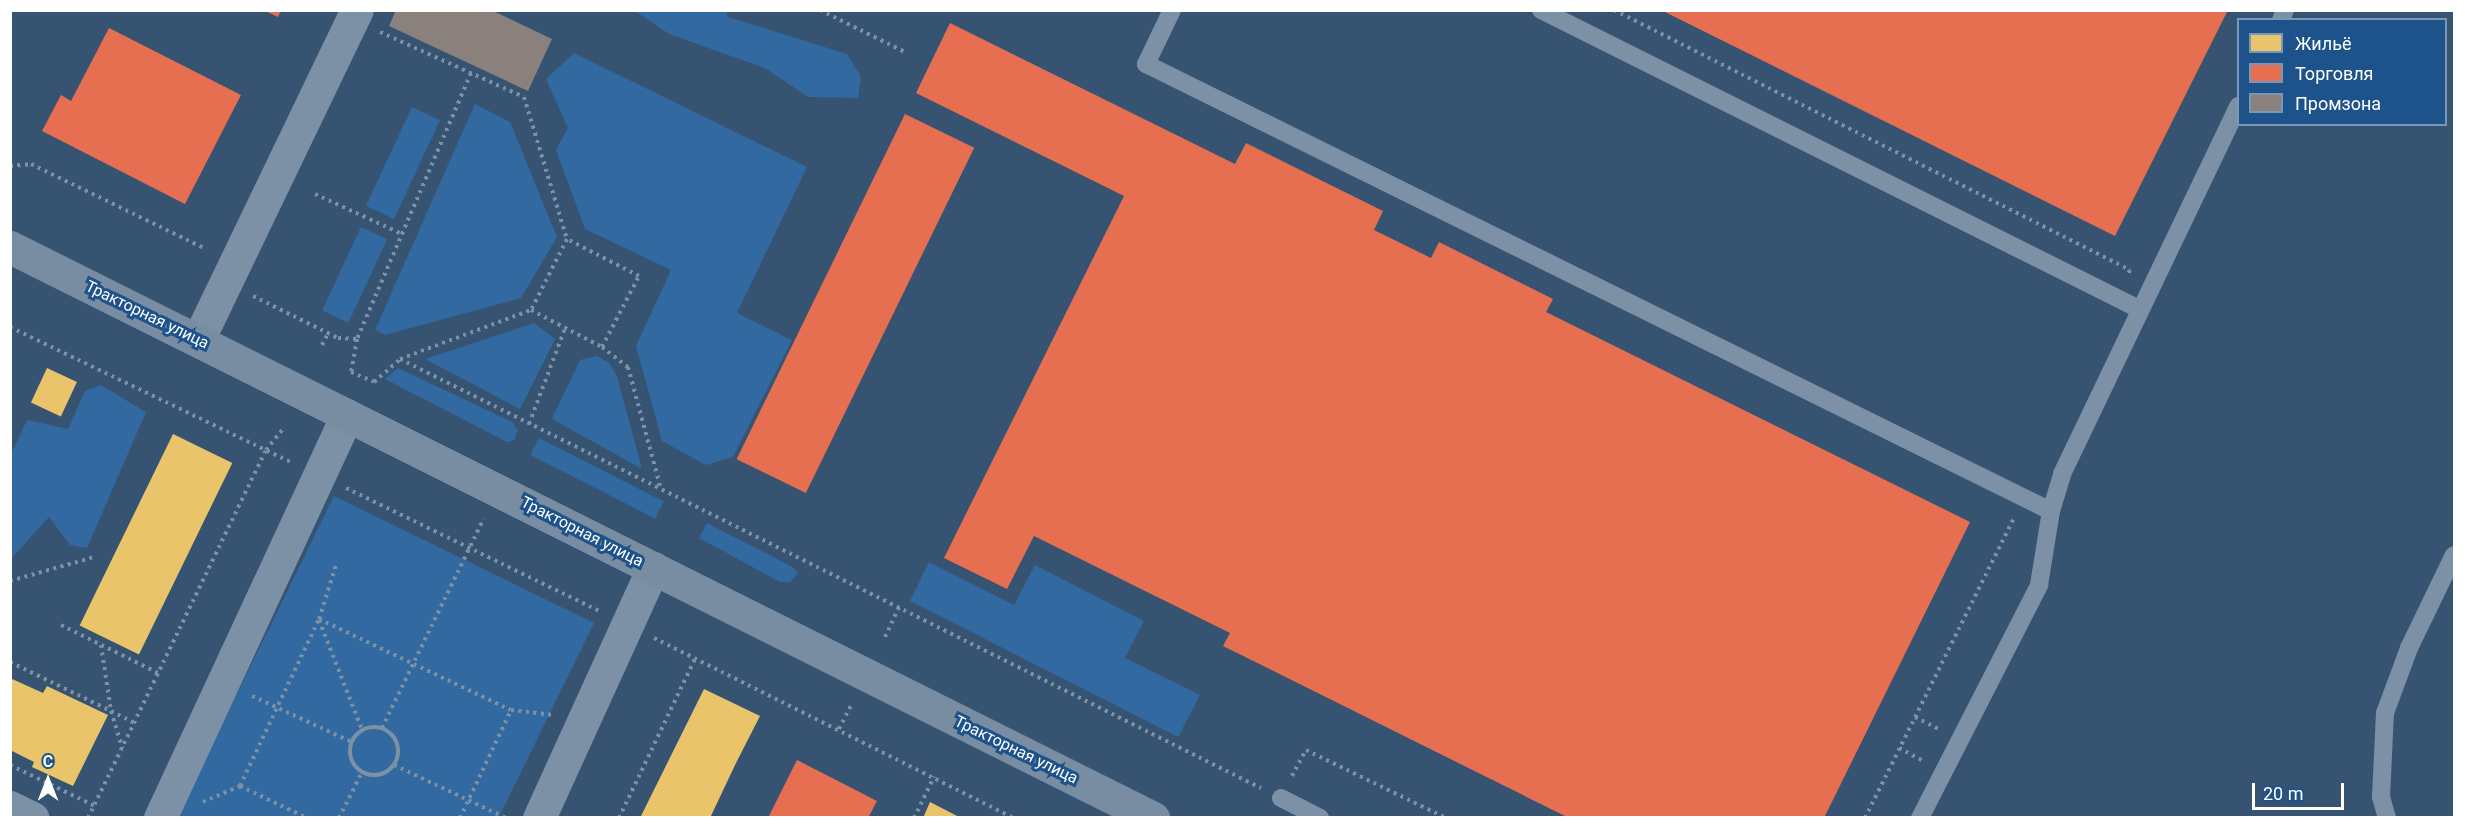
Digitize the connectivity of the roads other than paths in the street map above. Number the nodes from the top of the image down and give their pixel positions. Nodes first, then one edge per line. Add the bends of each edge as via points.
1 (1172, 10) edge
2 (1541, 10) edge
3 (355, 15) edge
4 (2237, 108) edge
5 (10, 247) edge
6 (2139, 309) junction
7 (198, 340) junction
8 (347, 415) junction
9 (2051, 511) junction
10 (2454, 555) edge
11 (653, 568) junction
12 (1281, 798) road end
13 (10, 807) edge
14 (33, 818) edge
15 (160, 818) edge
16 (539, 818) edge
17 (1153, 818) edge
18 (1320, 818) edge
19 (1920, 818) edge
20 (2387, 818) edge

1 - 9 lane via 1146,64
2 - 6 lane
3 - 7 street
4 - 6 lane
5 - 7 main road, Тракторная улица
6 - 9 lane via 2062,474
7 - 8 main road, Тракторная улица
8 - 11 main road, Тракторная улица
8 - 15 street
9 - 19 lane via 2039,585
10 - 20 lane via 2409,648 2385,713 2381,797
11 - 16 street
11 - 17 main road, Тракторная улица
12 - 18 lane
13 - 14 street

